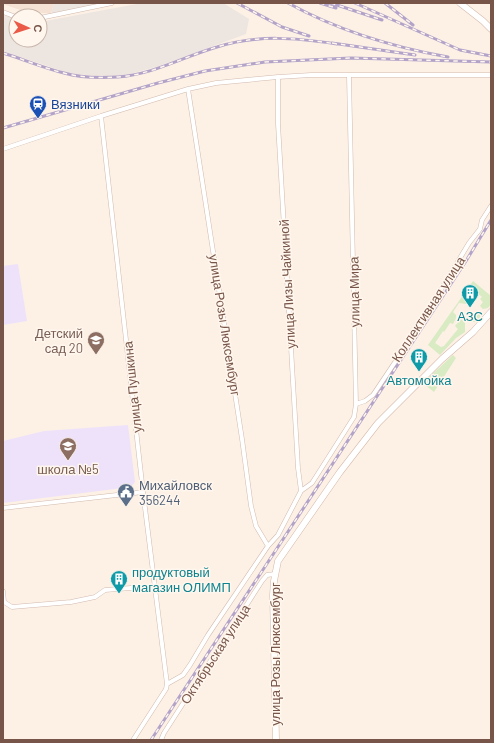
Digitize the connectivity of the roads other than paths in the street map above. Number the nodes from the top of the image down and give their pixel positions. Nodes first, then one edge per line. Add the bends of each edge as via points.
1 (112, 3) edge
2 (460, 3) edge
3 (48, 16) edge
4 (491, 29) edge
5 (491, 75) edge
6 (349, 76) junction
7 (278, 77) junction
8 (188, 89) junction
9 (101, 116) junction
10 (3, 149) edge
11 (491, 206) edge
12 (491, 312) edge
13 (356, 404) junction
14 (301, 491) junction
15 (144, 492) junction
16 (3, 508) edge
17 (268, 546) junction
18 (275, 574) junction
19 (155, 590) junction
20 (3, 591) edge
21 (167, 684) junction
22 (133, 740) edge
23 (161, 740) edge
24 (276, 740) edge

1 - 3 street
2 - 4 main road
5 - 6 street
6 - 7 street
6 - 13 street, улица Мира
7 - 8 street via 216,83
7 - 14 street, улица Лизы Чайкиной via 279,140 297,460
8 - 9 street
8 - 17 street, улица Розы Люксембург via 251,506 256,526
9 - 10 street
9 - 15 street, улица Пушкина
11 - 13 street, Коллективная улица via 482,220 480,229 373,395
12 - 18 main road, улица Розы Люксембург via 378,423 340,472 278,561
13 - 14 street, улица Мира via 354,417 312,483
14 - 17 street, улица Мира via 278,535
15 - 16 street
15 - 19 street, улица Пушкина
17 - 21 street, улица Розы Люксембург via 190,666 182,675
18 - 23 street, Октябрьская улица via 267,575 262,581
18 - 24 main road, улица Розы Люксембург via 273,595
19 - 20 street via 105,590 95,597 71,602 12,607 4,602
19 - 21 street, улица Пушкина
21 - 22 street

